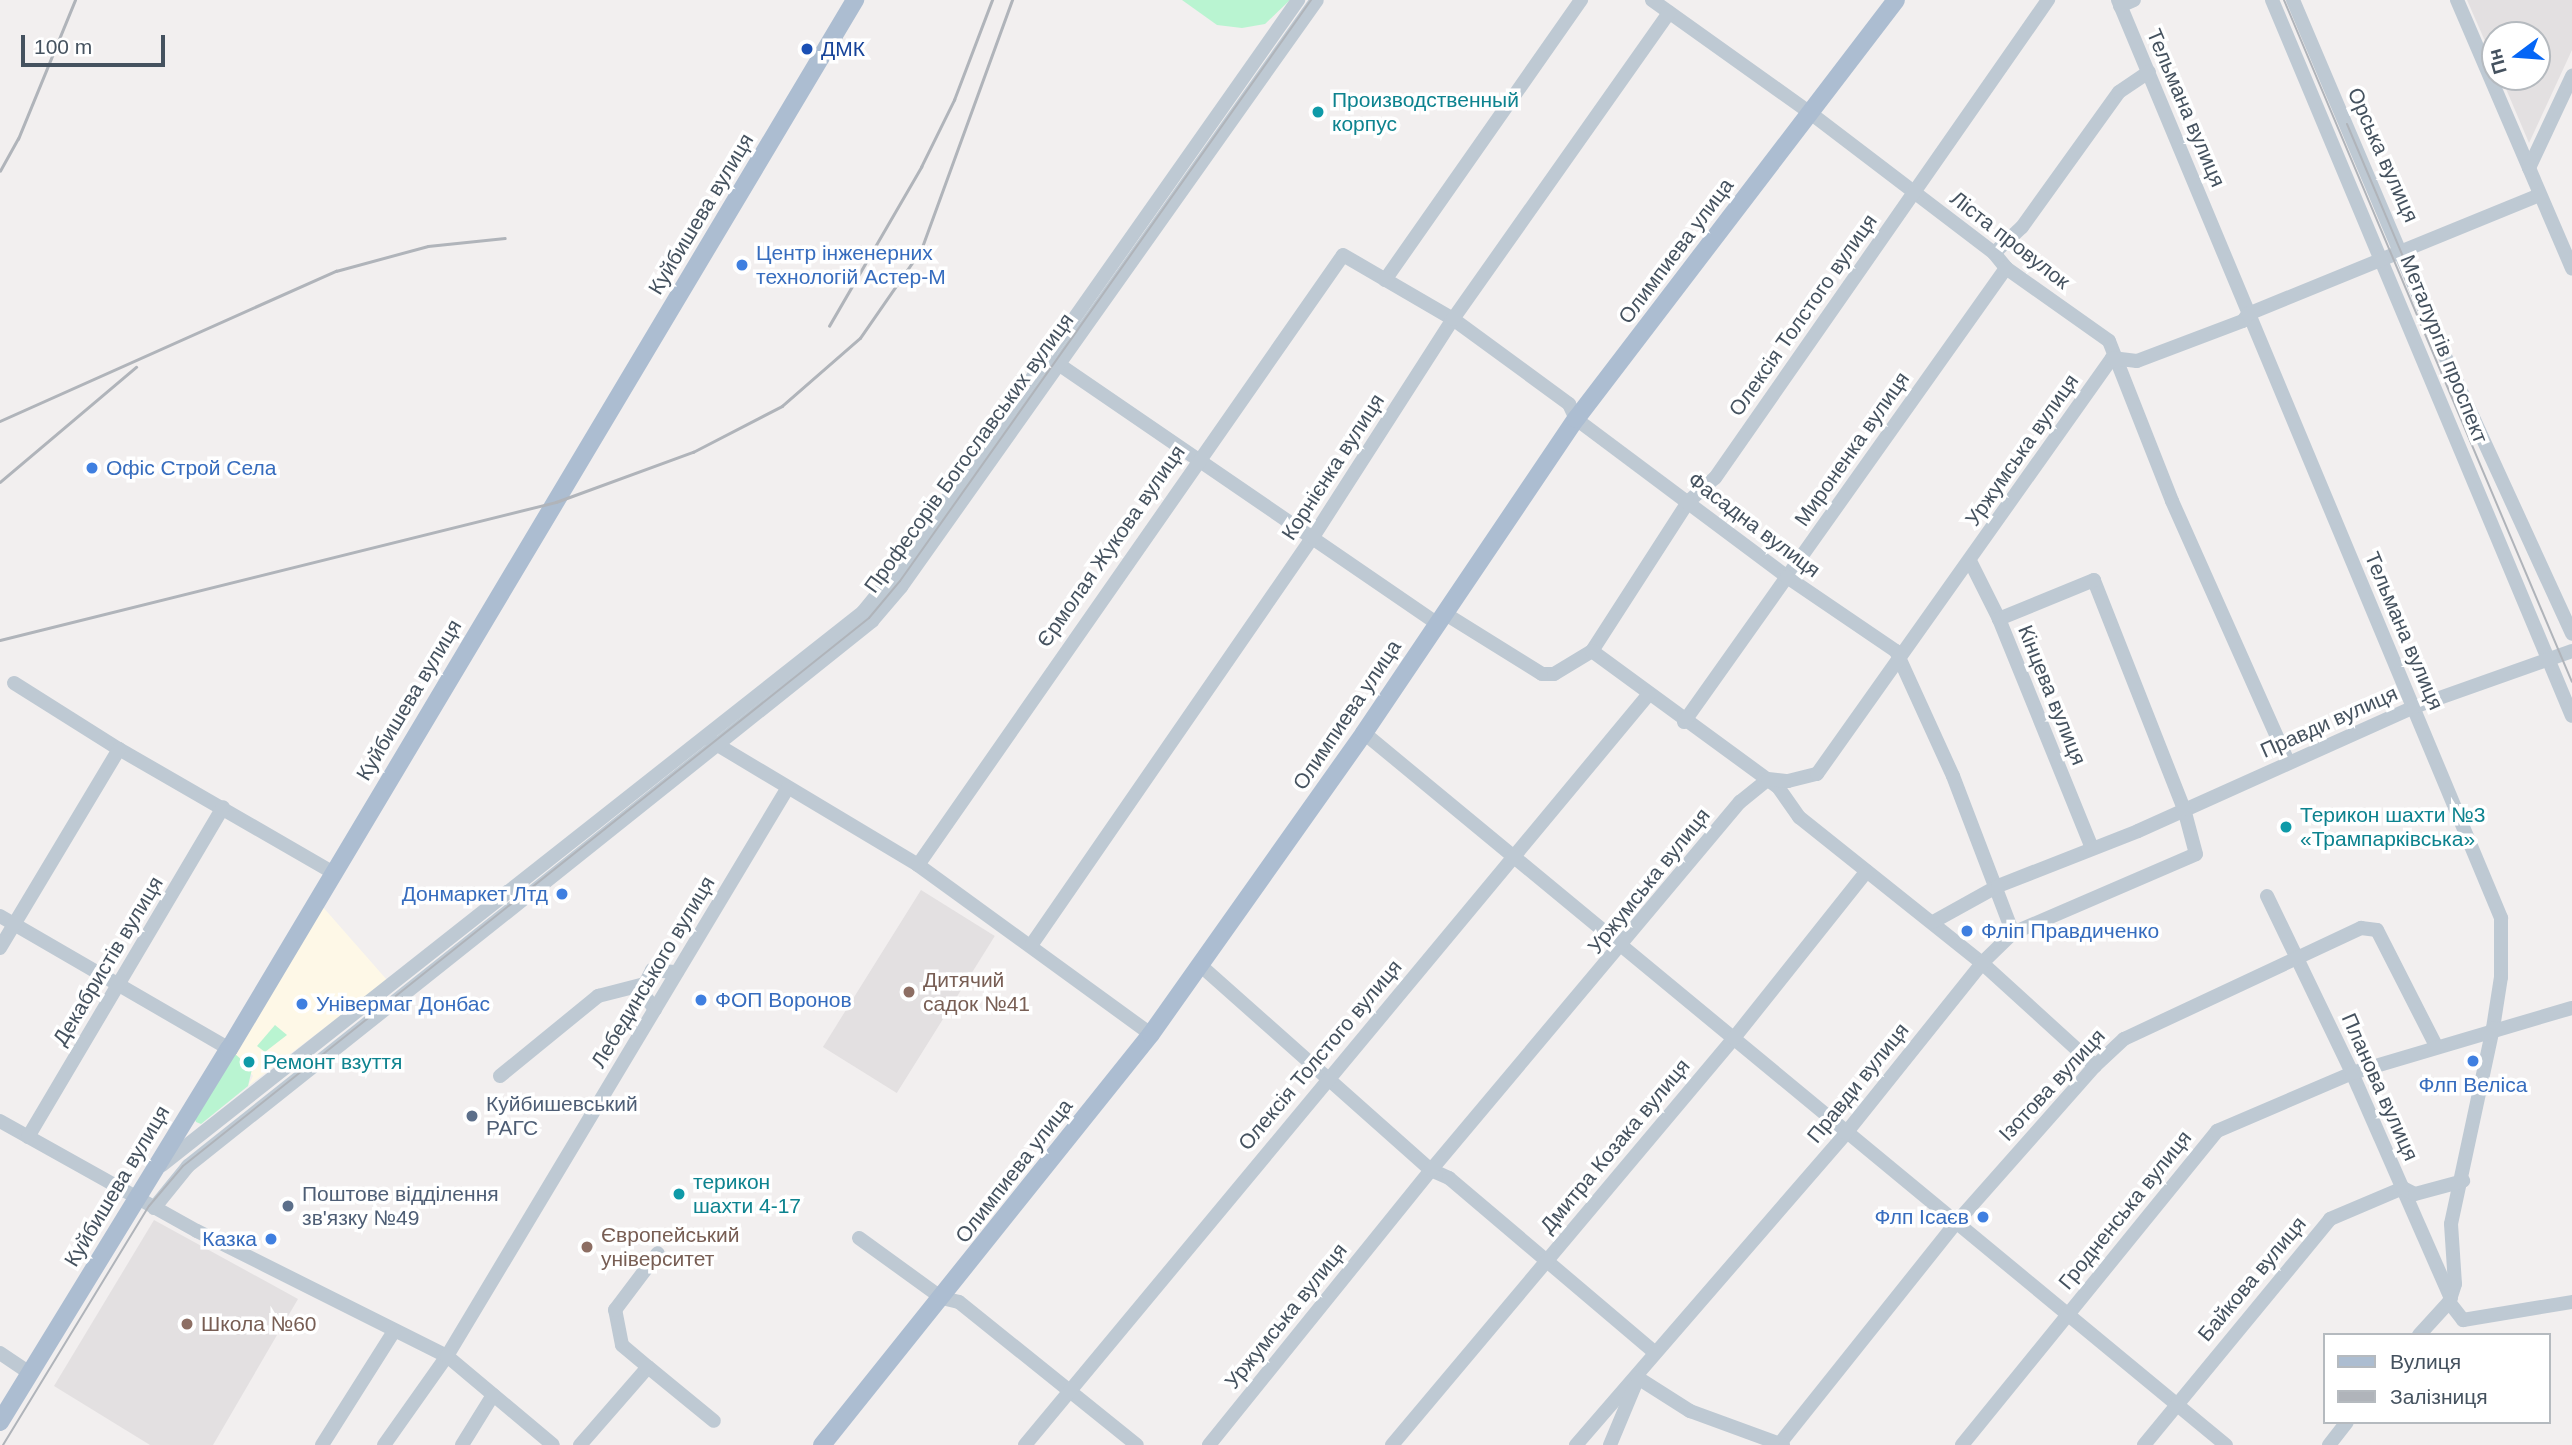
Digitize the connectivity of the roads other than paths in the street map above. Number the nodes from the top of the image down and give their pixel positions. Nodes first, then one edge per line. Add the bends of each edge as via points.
1 (855, 0) edge
2 (1298, 0) edge
3 (1317, 0) edge
4 (1581, 0) edge
5 (1652, 0) edge
6 (1896, 0) edge
7 (2048, 0) edge
8 (2272, 0) edge
9 (2292, 0) edge
10 (2457, 0) edge
11 (2124, 2) edge
12 (1669, 13) junction
13 (2149, 72) junction
14 (2572, 76) edge
15 (1810, 112) junction
16 (2529, 168) junction
17 (1912, 192) junction
18 (2540, 195) junction
19 (1994, 253) junction
20 (2403, 253) junction
21 (1343, 255) joint
22 (2384, 260) junction
23 (2006, 268) junction
24 (2572, 268) edge
25 (1385, 280) junction
26 (2248, 314) junction
27 (1453, 319) junction
28 (2112, 358) junction
29 (1053, 360) junction
30 (1576, 419) junction
31 (1198, 457) junction
32 (1688, 502) junction
33 (1313, 537) junction
34 (1970, 561) junction
35 (1787, 578) junction
36 (1441, 618) junction
37 (1999, 619) junction
38 (2572, 634) edge
39 (1591, 651) junction
40 (2572, 651) edge
41 (2548, 656) junction
42 (1900, 658) junction
43 (14, 683) dead end
44 (1649, 694) junction
45 (2414, 707) junction
46 (2572, 716) edge
47 (1684, 722) junction
48 (1364, 733) junction
49 (712, 741) junction
50 (119, 749) junction
51 (2288, 762) junction
52 (1768, 779) junction
53 (787, 789) junction
54 (223, 807) junction
55 (2184, 810) junction
56 (2091, 846) junction
57 (1515, 855) junction
58 (918, 864) junction
59 (1867, 871) junction
60 (331, 872) junction
61 (1998, 886) junction
62 (507, 892) junction
63 (529, 895) junction
64 (2267, 896) dead end
65 (0, 916) edge
66 (1933, 922) junction
67 (15, 925) junction
68 (2013, 933) junction
69 (1032, 944) junction
70 (1624, 945) junction
71 (0, 948) edge
72 (2296, 955) junction
73 (1982, 963) junction
74 (1200, 965) junction
75 (677, 972) junction
76 (645, 984) junction
77 (117, 985) junction
78 (2572, 1008) edge
79 (655, 1009) junction
80 (2493, 1028) junction
81 (1151, 1034) junction
82 (1734, 1038) junction
83 (2435, 1044) junction
84 (229, 1049) junction
85 (2095, 1066) junction
86 (2352, 1073) junction
87 (500, 1076) dead end
88 (1327, 1077) junction
89 (0, 1121) edge
90 (1846, 1133) junction
91 (28, 1137) junction
92 (1431, 1170) junction
93 (148, 1177) junction
94 (2463, 1181) junction
95 (2403, 1188) junction
96 (135, 1198) junction
97 (154, 1208) junction
98 (1955, 1223) junction
99 (859, 1238) dead end
100 (657, 1253) dead end
101 (1547, 1258) junction
102 (942, 1298) junction
103 (2450, 1300) junction
104 (2572, 1302) edge
105 (2067, 1314) junction
106 (394, 1331) junction
107 (2421, 1333) edge
108 (0, 1353) edge
109 (1655, 1353) junction
110 (447, 1356) junction
111 (648, 1367) junction
112 (30, 1373) junction
113 (1639, 1378) junction
114 (1071, 1389) junction
115 (493, 1395) junction
116 (2176, 1405) junction
117 (714, 1421) dead end
118 (0, 1422) edge
119 (2345, 1424) edge
120 (1782, 1444) edge
121 (322, 1445) edge
122 (384, 1445) edge
123 (462, 1445) edge
124 (553, 1445) edge
125 (580, 1445) edge
126 (822, 1445) edge
127 (1025, 1445) edge
128 (1138, 1445) edge
129 (1209, 1445) edge
130 (1392, 1445) edge
131 (1576, 1445) edge
132 (1610, 1445) edge
133 (1962, 1445) edge
134 (2144, 1445) edge
135 (2226, 1445) edge
136 (2329, 1445) edge

1 - 60 main road, Куйбишева вулиця
2 - 29 street, Професорів Богославських вулиця
3 - 29 street, Професорів Богославських вулиця
4 - 25 street
5 - 12 street, Ліста провулок
6 - 15 main road, Олимпиева улица
7 - 17 street, Олексія Толстого вулиця
8 - 22 street, Металургів проспект
9 - 20 street, Орська вулиця
10 - 16 street
11 - 13 street, Тельмана вулиця
12 - 15 street, Ліста провулок
12 - 27 street, Корнієнка вулиця
13 - 19 street via 2119,92 2022,228
13 - 26 street, Тельмана вулиця
14 - 16 street
15 - 17 street, Ліста провулок
15 - 30 main road, Олимпиева улица
16 - 18 street
17 - 19 street, Ліста провулок
17 - 32 street, Олексія Толстого вулиця via 1715,478
18 - 20 street
18 - 24 street
19 - 23 street, Ліста провулок
20 - 22 street
20 - 38 street, Орська вулиця via 2433,330
21 - 25 street, Фасадна вулиця
21 - 31 street, Єрмолая Жукова вулиця
22 - 26 street
22 - 41 street, Металургів проспект
23 - 28 street, Ліста провулок via 2095,327 2109,341
23 - 35 street, Мироненка вулиця
25 - 27 street, Фасадна вулиця
26 - 28 street via 2243,321 2137,361
26 - 45 street, Тельмана вулиця
27 - 30 street, Фасадна вулиця via 1569,404
27 - 33 street, Корнієнка вулиця
28 - 34 street, Уржумська вулиця
28 - 51 street, Ліста провулок
29 - 31 street
29 - 49 street, Професорів Богославських вулиця via 901,587 873,621
30 - 32 street, Фасадна вулиця
30 - 36 main road, Олимпиева улица
31 - 33 street
31 - 58 street, Єрмолая Жукова вулиця
32 - 35 street, Фасадна вулиця
32 - 39 street, Олексія Толстого вулиця
33 - 36 street
33 - 69 street, Корнієнка вулиця
34 - 37 street, Кінцева вулиця
34 - 42 street, Уржумська вулиця
35 - 42 street, Фасадна вулиця
35 - 47 street, Мироненка вулиця
36 - 39 street via 1542,674 1554,674
36 - 48 main road, Олимпиева улица
37 - 55 street via 2094,580
37 - 56 street, Кінцева вулиця
39 - 44 street
40 - 41 street, Правди вулиця
41 - 45 street, Правди вулиця
41 - 46 street, Металургів проспект
42 - 52 street, Уржумська вулиця via 1817,774 1788,781
42 - 61 street
43 - 50 street
44 - 47 street
44 - 57 street, Олексія Толстого вулиця
45 - 51 street, Правди вулиця
45 - 80 street, Тельмана вулиця via 2501,918 2501,977
47 - 52 street
48 - 57 street
48 - 74 main road, Олимпиева улица
49 - 53 street
49 - 62 street, Професорів Богославських вулиця
49 - 63 street, Професорів Богославських вулиця
50 - 54 street
50 - 67 street
51 - 55 street, Правди вулиця
52 - 59 street via 1799,817
52 - 70 street, Уржумська вулиця via 1740,802
53 - 58 street
53 - 75 street, Лебединського вулиця
54 - 60 street
54 - 77 street, Декабристів вулиця
55 - 56 street, Правди вулиця
55 - 68 street, Правди вулиця via 2196,854
56 - 61 street, Правди вулиця
57 - 70 street
57 - 88 street, Олексія Толстого вулиця
58 - 69 street
59 - 66 street
59 - 82 street, Дмитра Козака вулиця
60 - 84 main road, Куйбишева вулиця
61 - 66 street, Правди вулиця
61 - 68 street
62 - 63 street
62 - 93 street, Професорів Богославських вулиця
63 - 97 street, Професорів Богославських вулиця via 188,1166
64 - 72 street, Планова вулиця
65 - 67 street
66 - 73 street
67 - 71 street
67 - 77 street
68 - 73 street, Правди вулиця
69 - 81 street
70 - 82 street
70 - 92 street, Уржумська вулиця
72 - 83 street, Ізотова вулиця via 2361,928 2377,930
72 - 85 street, Ізотова вулиця via 2124,1039
72 - 86 street, Планова вулиця
73 - 85 street
73 - 90 street, Правди вулиця
74 - 81 main road, Олимпиева улица
74 - 88 street
75 - 76 street via 652,970
75 - 79 street, Лебединського вулиця
76 - 79 street via 644,995
76 - 87 street via 597,996
77 - 84 street
77 - 91 street, Декабристів вулиця
78 - 80 street, Гродненська вулиця
79 - 110 street, Лебединського вулиця
80 - 83 street, Гродненська вулиця
80 - 94 street, Тельмана вулиця
81 - 102 main road, Олимпиева улица
82 - 90 street
82 - 101 street, Дмитра Козака вулиця
83 - 86 street, Гродненська вулиця
84 - 93 main road, Куйбишева вулиця
85 - 98 street, Ізотова вулиця
86 - 95 street, Планова вулиця
86 - 105 street, Гродненська вулиця via 2217,1131
88 - 92 street
88 - 114 street, Олексія Толстого вулиця
89 - 91 street
90 - 98 street
90 - 109 street, Правди вулиця
91 - 96 street
92 - 101 street via 1450,1178
92 - 129 street, Уржумська вулиця
93 - 96 main road, Куйбишева вулиця
94 - 95 street, Байкова вулиця via 2415,1194
94 - 103 street, Тельмана вулиця via 2451,1224 2455,1284
95 - 103 street, Планова вулиця
95 - 116 street, Байкова вулиця via 2330,1219 2309,1239
96 - 97 street
96 - 112 main road, Куйбишева вулиця
97 - 106 street
98 - 105 street
98 - 120 street, Ізотова вулиця
99 - 102 street
100 - 111 street via 615,1310 622,1345
101 - 109 street
101 - 130 street, Дмитра Козака вулиця
102 - 114 street via 959,1302
102 - 126 main road, Олимпиева улица
103 - 104 street via 2463,1320
103 - 107 street
105 - 116 street
105 - 133 street, Гродненська вулиця
106 - 110 street
106 - 121 street
108 - 112 street
109 - 113 street, Правди вулиця
110 - 115 street
110 - 122 street
111 - 117 street
111 - 125 street
112 - 118 main road, Куйбишева вулиця
113 - 120 street via 1690,1411
113 - 131 street, Правди вулиця
113 - 132 street
114 - 127 street, Олексія Толстого вулиця
114 - 128 street
115 - 123 street
115 - 124 street
116 - 134 street, Байкова вулиця
116 - 135 street
119 - 136 street

